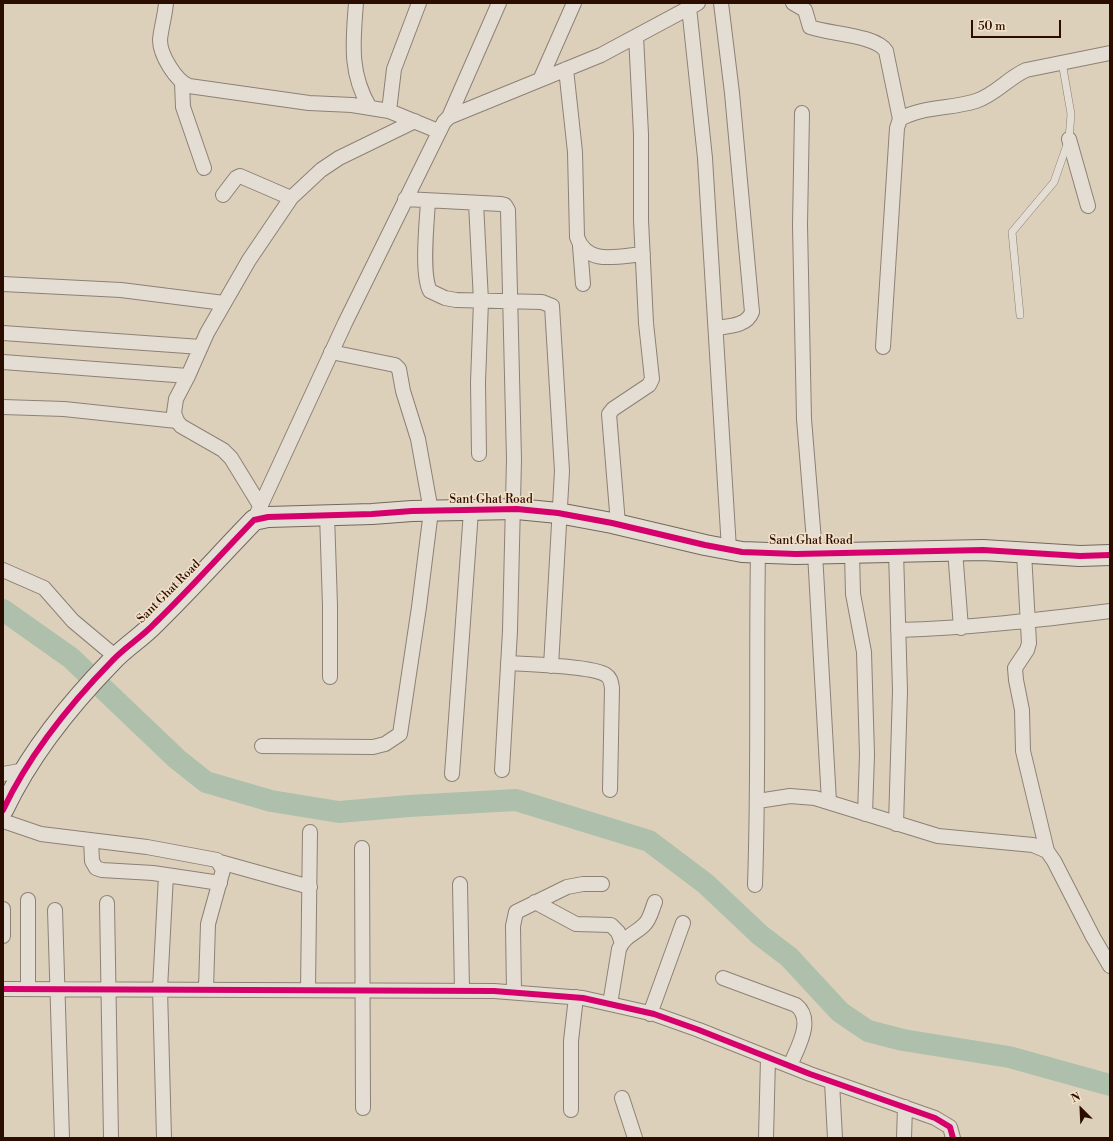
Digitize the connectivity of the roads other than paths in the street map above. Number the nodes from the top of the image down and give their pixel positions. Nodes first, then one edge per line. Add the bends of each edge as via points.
1 (166, 3) edge
2 (356, 3) edge
3 (419, 3) edge
4 (499, 3) edge
5 (574, 3) edge
6 (721, 3) edge
7 (793, 3) edge
8 (694, 5) edge
9 (636, 36) junction
10 (1110, 53) edge
11 (1062, 62) junction
12 (566, 69) junction
13 (540, 80) junction
14 (182, 83) junction
15 (370, 108) junction
16 (389, 111) junction
17 (802, 113) dead end
18 (449, 117) junction
19 (900, 119) junction
20 (416, 121) junction
21 (438, 131) junction
22 (1069, 139) junction
23 (204, 168) dead end
24 (223, 195) dead end
25 (291, 198) junction
26 (405, 199) junction
27 (428, 201) junction
28 (476, 203) junction
29 (1088, 206) dead end
30 (580, 246) junction
31 (643, 254) junction
32 (3, 284) edge
33 (583, 284) dead end
34 (481, 301) junction
35 (509, 301) junction
36 (224, 303) junction
37 (1020, 315) dead end
38 (716, 328) junction
39 (3, 333) edge
40 (201, 347) junction
41 (883, 347) dead end
42 (331, 352) junction
43 (3, 362) edge
44 (188, 376) junction
45 (3, 407) edge
46 (176, 421) junction
47 (479, 454) dead end
48 (513, 509) junction
49 (431, 511) junction
50 (471, 511) junction
51 (258, 513) junction
52 (558, 513) junction
53 (327, 514) junction
54 (618, 524) junction
55 (730, 550) junction
56 (955, 550) junction
57 (896, 551) junction
58 (758, 552) junction
59 (852, 553) junction
60 (1024, 553) junction
61 (815, 554) junction
62 (1110, 555) edge
63 (3, 570) edge
64 (1110, 611) edge
65 (1028, 622) junction
66 (961, 628) junction
67 (898, 630) junction
68 (114, 658) junction
69 (508, 663) junction
70 (551, 666) junction
71 (330, 677) dead end
72 (262, 746) dead end
73 (25, 770) junction
74 (502, 770) dead end
75 (3, 774) edge
76 (452, 774) dead end
77 (610, 790) dead end
78 (758, 800) junction
79 (829, 802) junction
80 (3, 810) edge
81 (865, 814) junction
82 (3, 821) edge
83 (896, 824) junction
84 (310, 832) dead end
85 (91, 840) junction
86 (362, 848) dead end
87 (1047, 851) junction
88 (220, 862) junction
89 (166, 875) junction
90 (220, 883) junction
91 (460, 884) dead end
92 (602, 884) dead end
93 (755, 885) dead end
94 (310, 887) junction
95 (28, 900) dead end
96 (107, 902) dead end
97 (535, 902) junction
98 (655, 902) dead end
99 (3, 909) edge
100 (55, 910) dead end
101 (683, 923) dead end
102 (3, 936) edge
103 (622, 943) junction
104 (1110, 966) edge
105 (723, 978) dead end
106 (3, 989) edge
107 (28, 989) junction
108 (160, 989) junction
109 (206, 989) junction
110 (308, 989) junction
111 (56, 990) junction
112 (109, 990) junction
113 (361, 990) junction
114 (462, 990) junction
115 (514, 992) junction
116 (576, 997) junction
117 (610, 1004) junction
118 (650, 1014) junction
119 (768, 1058) junction
120 (790, 1066) junction
121 (832, 1082) junction
122 (622, 1098) dead end
123 (905, 1107) junction
124 (363, 1108) dead end
125 (571, 1110) dead end
126 (62, 1138) edge
127 (111, 1138) edge
128 (164, 1138) edge
129 (635, 1138) edge
130 (766, 1138) edge
131 (835, 1138) edge
132 (904, 1138) edge
133 (953, 1138) edge

1 - 14 street via 161,48 177,79
2 - 15 street via 356,78
3 - 16 street via 394,70
4 - 18 street
5 - 13 street
6 - 38 street via 752,312 750,319 743,323
7 - 19 street via 805,10 810,27 883,46
8 - 9 street
8 - 38 street
9 - 12 street via 601,55
9 - 31 street
10 - 11 street
11 - 19 street via 1020,73 976,101 920,112
11 - 22 lane via 1071,114
12 - 13 street
12 - 30 street via 575,152 577,237
13 - 18 street
14 - 15 street via 302,102
14 - 23 street via 183,107
15 - 16 street
16 - 20 street
17 - 61 street via 800,225 804,419
18 - 21 street
19 - 41 street via 897,128
20 - 21 street
20 - 25 street via 339,158 321,170
21 - 26 street
22 - 29 street
22 - 37 lane via 1054,182 1012,232
24 - 25 street via 240,176
25 - 36 street via 249,260
26 - 27 street
26 - 42 street
27 - 28 street
27 - 34 street via 426,255 430,291 444,298
28 - 34 street
28 - 35 street via 501,204 508,210
30 - 31 street via 585,252 600,257
30 - 33 street
31 - 54 street via 652,379 649,385 612,409 609,414
32 - 36 street via 121,290
34 - 35 street
34 - 47 street
35 - 48 street
35 - 52 street via 548,303 552,306 562,471
36 - 40 street
38 - 55 street
39 - 40 street
40 - 44 street
42 - 49 street via 389,362 399,369 418,439
42 - 51 street
43 - 44 street
44 - 46 street via 174,406
45 - 46 street via 64,409
46 - 51 street via 180,426 227,454
48 - 50 street, Sant Ghat Road
48 - 52 street, Sant Ghat Road
48 - 69 street
49 - 50 street, Sant Ghat Road
49 - 53 street, Sant Ghat Road
49 - 72 street via 400,734 385,744 373,746
50 - 76 street
51 - 53 street, Sant Ghat Road via 268,517
51 - 68 street, Sant Ghat Road via 154,624
52 - 54 street, Sant Ghat Road
52 - 70 street
53 - 71 street
54 - 55 street, Sant Ghat Road
55 - 58 street, Sant Ghat Road
56 - 57 street, Sant Ghat Road
56 - 60 street, Sant Ghat Road
56 - 66 street
57 - 59 street, Sant Ghat Road
57 - 67 street
58 - 61 street, Sant Ghat Road
58 - 78 street
59 - 61 street, Sant Ghat Road
59 - 81 street via 852,594 864,652 867,755
60 - 62 street, Sant Ghat Road
60 - 65 street
61 - 79 street
63 - 68 street via 44,588 73,621
64 - 65 street
65 - 66 street
65 - 87 street via 1028,650 1015,668 1022,710 1023,751
66 - 67 street
67 - 83 street via 900,738
68 - 73 street, Sant Ghat Road via 74,702
69 - 70 street
69 - 74 street
70 - 77 street via 595,671 606,674 610,679
73 - 75 street
73 - 80 street, Sant Ghat Road
78 - 79 street via 801,796
78 - 93 street
79 - 81 street
81 - 83 street
82 - 85 street via 41,834
83 - 87 street via 938,836 1033,845
84 - 94 street
85 - 88 street via 212,858
85 - 89 street via 92,861 96,868
86 - 113 street
87 - 104 street
88 - 90 street via 223,870
88 - 94 street
89 - 90 street
89 - 108 street
90 - 109 street via 208,924
91 - 114 street
92 - 97 street via 568,887
94 - 110 street
95 - 107 street
96 - 112 street
97 - 103 street via 576,924 611,926 618,932
97 - 115 street via 516,912 514,917
98 - 103 street via 645,925 625,938
99 - 102 street
100 - 111 street
101 - 118 street
103 - 117 street
105 - 120 street via 801,1008 806,1019 805,1027
106 - 107 street
107 - 111 street
108 - 109 street
108 - 112 street
108 - 128 street
109 - 110 street
110 - 113 street
111 - 112 street
111 - 126 street
112 - 127 street
113 - 114 street
113 - 124 street
114 - 115 street
115 - 116 street
116 - 117 street
116 - 125 street via 570,1042
117 - 118 street
118 - 119 street via 699,1030
119 - 120 street
119 - 130 street
120 - 121 street
121 - 123 street
121 - 131 street
122 - 129 street
123 - 132 street
123 - 133 street via 946,1123

